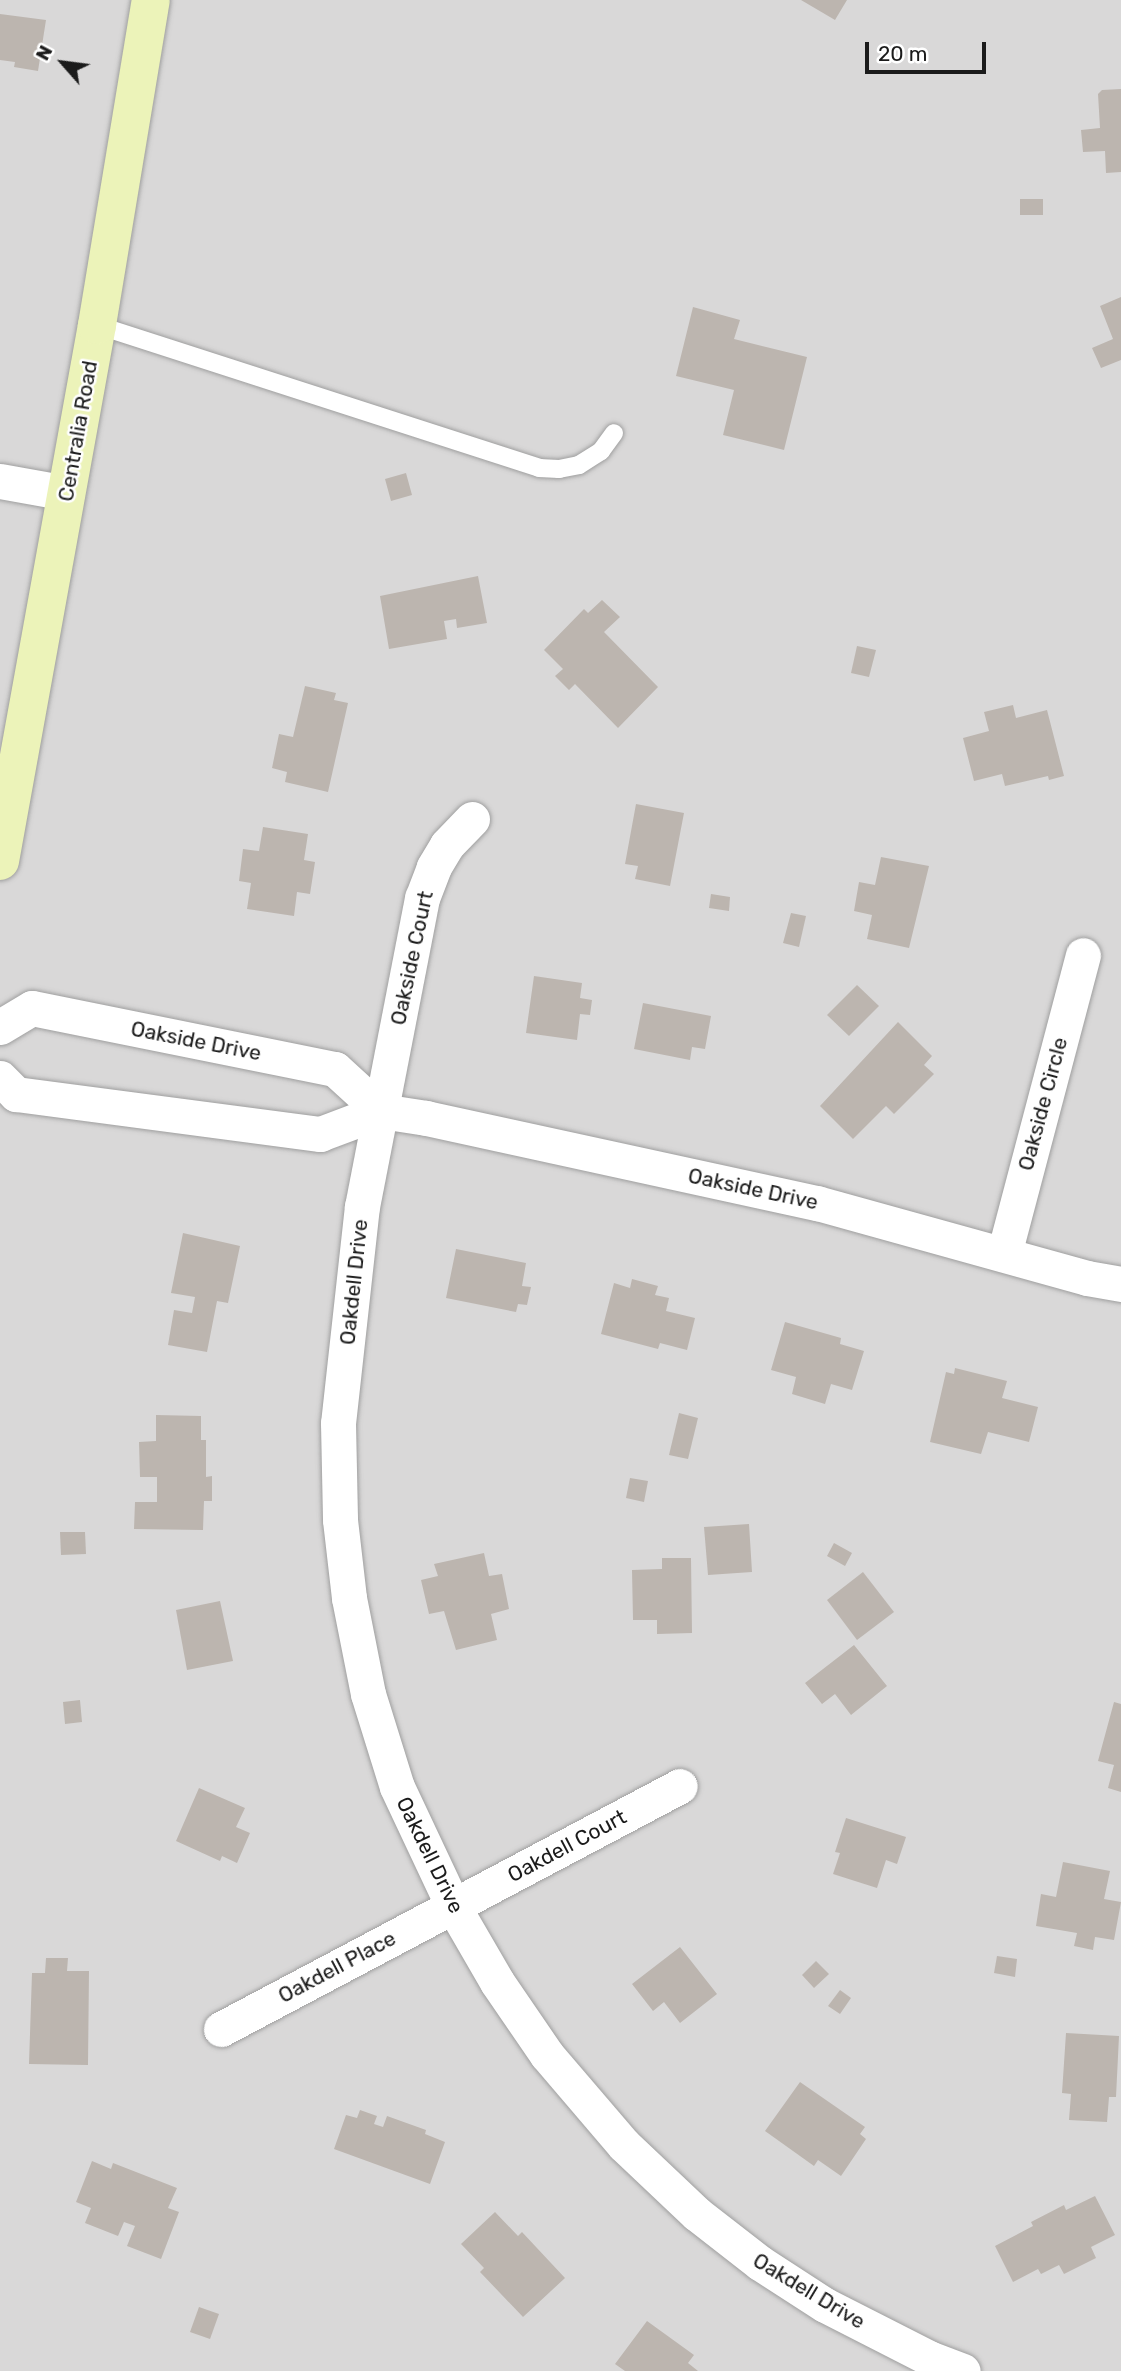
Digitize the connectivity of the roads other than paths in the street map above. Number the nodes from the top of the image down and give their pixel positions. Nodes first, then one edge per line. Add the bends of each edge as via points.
1 (151, 0) edge
2 (97, 325) junction
3 (614, 433) dead end
4 (0, 481) edge
5 (67, 493) junction
6 (472, 819) dead end
7 (0, 861) edge
8 (1083, 955) dead end
9 (0, 1027) edge
10 (0, 1078) edge
11 (381, 1111) junction
12 (1004, 1254) junction
13 (1121, 1284) edge
14 (680, 1786) dead end
15 (453, 1906) junction
16 (221, 2029) dead end
17 (963, 2371) edge

1 - 2 main road, Centralia Road
2 - 3 lane via 539,468 579,465 601,451
2 - 5 main road, Centralia Road
4 - 5 street
5 - 7 main road, Centralia Road
6 - 11 street, Oakside Court via 447,845 422,898
8 - 12 street, Oakside Circle
9 - 11 street, Oakside Drive via 32,1008 335,1069
10 - 11 street via 16,1094 320,1134
11 - 12 street, Oakside Drive via 817,1203
11 - 15 street, Oakdell Drive via 362,1206 338,1423 340,1520 349,1598 368,1694 397,1787
12 - 13 street, Oakside Drive
14 - 15 street, Oakdell Court
15 - 16 street, Oakdell Place
15 - 17 street, Oakdell Drive via 547,2055 624,2146 697,2214 825,2305

